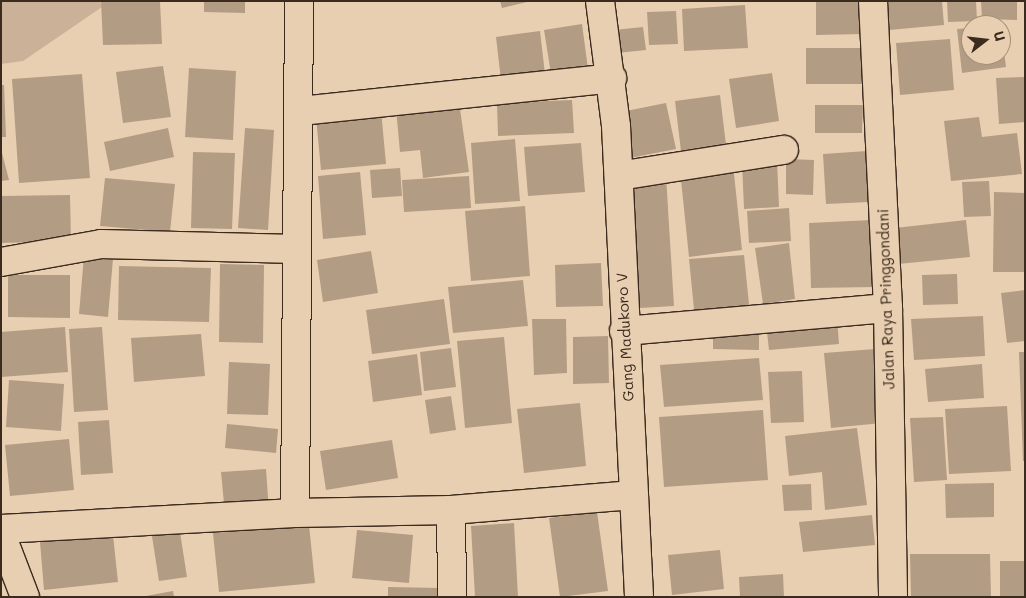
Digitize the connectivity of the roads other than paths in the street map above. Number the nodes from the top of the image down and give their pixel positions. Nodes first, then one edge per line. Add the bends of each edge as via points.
1 (299, 1) edge
2 (600, 1) edge
3 (872, 1) edge
4 (612, 78) junction
5 (300, 111) junction
6 (784, 150) dead end
7 (619, 176) junction
8 (296, 249) junction
9 (1, 262) edge
10 (888, 308) junction
11 (624, 331) junction
12 (633, 495) junction
13 (451, 510) junction
14 (295, 513) junction
15 (1, 529) edge
16 (1, 534) edge
17 (25, 597) edge
18 (452, 597) edge
19 (639, 597) edge
20 (893, 597) edge

1 - 5 street
2 - 4 street, Gang Madukoro V
3 - 10 street, Jalan Raya Pringgondani
4 - 5 street
4 - 7 street, Gang Madukoro V
5 - 8 street
6 - 7 street
7 - 11 street, Gang Madukoro V
8 - 9 street via 101,244
8 - 14 street
10 - 11 street
10 - 20 street, Jalan Raya Pringgondani
11 - 12 street, Gang Madukoro V
12 - 13 street
12 - 19 street, Gang Madukoro V
13 - 14 street
13 - 18 street
14 - 15 street
16 - 17 street

